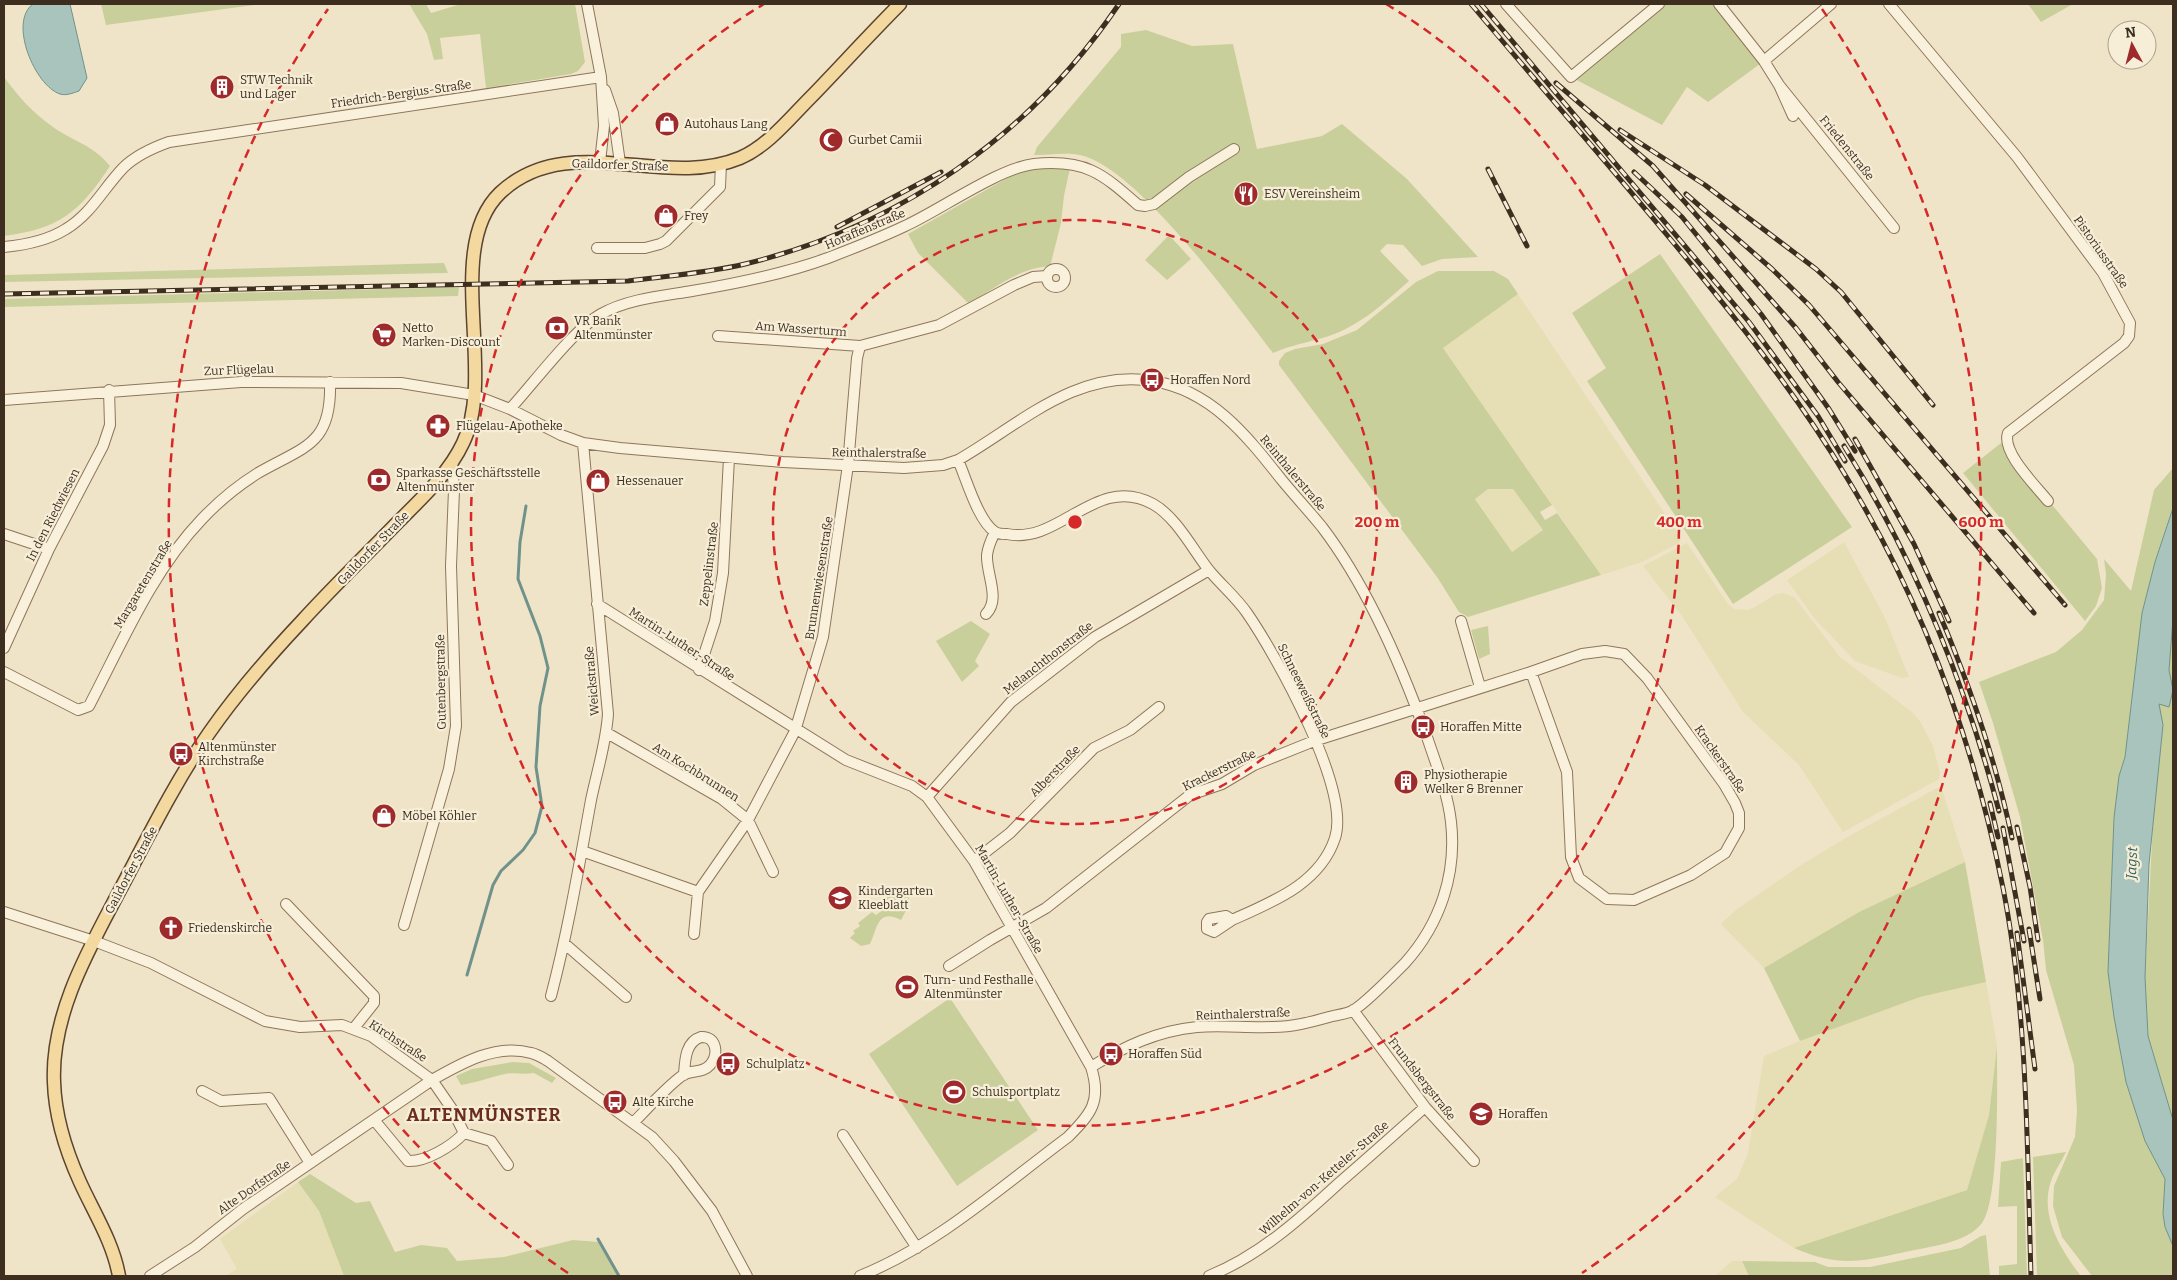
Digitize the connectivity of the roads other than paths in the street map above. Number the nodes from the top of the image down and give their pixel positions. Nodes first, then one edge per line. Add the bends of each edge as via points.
1 (587, 4) edge
2 (900, 4) edge
3 (1506, 4) edge
4 (1659, 4) edge
5 (1719, 4) edge
6 (1831, 4) edge
7 (1889, 4) edge
8 (1764, 61) junction
9 (601, 77) junction
10 (1779, 86) junction
11 (1792, 116) dead end
12 (1234, 149) dead end
13 (600, 162) junction
14 (620, 163) junction
15 (721, 164) junction
16 (1894, 228) dead end
17 (4, 248) edge
18 (597, 248) dead end
19 (1047, 276) dead end
20 (718, 336) dead end
21 (860, 346) junction
22 (330, 382) junction
23 (109, 390) junction
24 (474, 395) junction
25 (4, 400) edge
26 (510, 409) junction
27 (583, 443) junction
28 (729, 458) junction
29 (958, 460) junction
30 (452, 462) junction
31 (848, 465) junction
32 (2048, 501) dead end
33 (996, 532) junction
34 (4, 534) edge
35 (49, 550) junction
36 (1209, 570) junction
37 (597, 604) junction
38 (986, 614) dead end
39 (1461, 621) dead end
40 (4, 648) edge
41 (699, 670) junction
42 (4, 672) edge
43 (1531, 672) junction
44 (1480, 687) junction
45 (1160, 707) dead end
46 (1416, 708) junction
47 (795, 730) junction
48 (607, 733) junction
49 (1314, 741) junction
50 (927, 797) junction
51 (748, 820) junction
52 (582, 852) junction
53 (974, 861) junction
54 (773, 872) dead end
55 (698, 892) junction
56 (286, 904) dead end
57 (4, 912) edge
58 (1232, 920) dead end
59 (404, 926) dead end
60 (1011, 928) junction
61 (694, 934) dead end
62 (94, 941) junction
63 (565, 944) junction
64 (950, 966) dead end
65 (552, 996) dead end
66 (626, 997) dead end
67 (1353, 1010) junction
68 (354, 1028) junction
69 (1091, 1067) junction
70 (684, 1075) dead end
71 (432, 1080) junction
72 (202, 1091) dead end
73 (1425, 1106) junction
74 (375, 1121) junction
75 (633, 1123) junction
76 (464, 1133) junction
77 (843, 1135) dead end
78 (1474, 1162) dead end
79 (310, 1163) junction
80 (508, 1165) dead end
81 (917, 1248) junction
82 (119, 1276) edge
83 (150, 1276) edge
84 (747, 1276) edge
85 (860, 1276) edge
86 (1209, 1276) edge

1 - 9 street
2 - 15 main road, Gaildorfer Straße via 787,122 743,157
3 - 4 street via 1571,77
5 - 8 street, Friedenstraße
6 - 8 street
7 - 32 street, Pistoriusstraße via 2017,157 2103,273 2128,317 2130,330 2124,343 2008,433 2010,452
8 - 10 street, Friedenstraße
9 - 13 street via 604,126
9 - 14 street via 613,113
9 - 17 street, Friedrich-Bergius-Straße via 169,142 136,158 122,169 94,206 67,229 51,237
10 - 11 street, Friedenstraße
10 - 16 street, Friedenstraße
12 - 26 street, Horaffenstraße via 1189,177 1159,201 1145,206 1138,205 1095,170 1056,163 1032,164 1002,175 905,226 828,258 775,275 651,297 621,306 587,323
13 - 14 main road, Gaildorfer Straße
13 - 24 main road, Gaildorfer Straße via 540,168 511,184 487,211 476,244 473,277
14 - 15 main road, Gaildorfer Straße via 683,167
15 - 18 street via 722,181 716,193 666,241 645,248
19 - 21 street, Am Wasserturm via 1014,285 940,325
20 - 21 street, Am Wasserturm
21 - 31 street, Brunnenwiesenstraße
22 - 23 street, Zur Flügelau via 242,382
22 - 24 street, Zur Flügelau via 401,383
22 - 42 street, Margaretenstraße via 329,412 320,434 300,451 239,485 184,540 140,610 89,706 78,710
23 - 25 street, Zur Flügelau
23 - 35 street, In den Riedwiesen via 111,415 107,434
24 - 26 street, Reinthalerstraße
24 - 30 main road, Gaildorfer Straße via 472,418
26 - 27 street, Reinthalerstraße
27 - 28 street, Reinthalerstraße
27 - 37 street, Weickstraße
28 - 31 street, Reinthalerstraße
28 - 41 street, Zeppelinstraße via 723,573 715,621
29 - 31 street, Reinthalerstraße via 923,467
29 - 33 street via 976,503
29 - 46 street, Reinthalerstraße via 1042,406 1086,386 1112,381 1152,380 1193,394 1235,424 1323,528 1387,640
30 - 59 street, Gutenbergstraße via 451,566 456,726 449,769
30 - 62 main road, Gaildorfer Straße via 420,500 272,653 220,717 158,818
31 - 47 street, Brunnenwiesenstraße via 823,637
33 - 36 street, Schneeweißstraße via 1012,536 1030,535 1046,530 1094,502 1138,498 1156,506 1176,526
33 - 38 street via 987,557 993,599
34 - 35 street
35 - 40 street, In den Riedwiesen
36 - 49 street, Schneeweißstraße via 1246,612 1272,654 1292,689
36 - 50 street, Melanchthonstraße via 1095,637 1011,702
37 - 41 street, Martin-Luther-Straße
37 - 48 street, Weickstraße
39 - 44 street
41 - 47 street, Martin-Luther-Straße
43 - 43 street, Krackerstraße via 1567,772 1571,857 1579,878 1607,898 1634,900 1692,875 1725,853 1739,828 1735,802 1647,678 1624,654 1605,651 1582,654
43 - 44 street, Krackerstraße
44 - 46 street, Krackerstraße
45 - 53 street, Alberstraße via 1130,730 1094,748 1030,815
46 - 49 street, Krackerstraße
46 - 67 street, Reinthalerstraße via 1436,762 1451,821 1451,864 1447,887 1441,908 1419,946 1392,976
47 - 50 street, Martin-Luther-Straße via 846,760 912,786
47 - 51 street, Brunnenwiesenstraße
48 - 51 street, Am Kochbrunnen via 722,800
48 - 52 street, Weickstraße
49 - 58 street, Schneeweißstraße via 1323,758 1336,808 1338,826 1332,845 1324,861 1305,881
49 - 60 street, Krackerstraße via 1254,765 1222,784 1190,795 1046,908
50 - 53 street, Martin-Luther-Straße
51 - 54 street, Am Kochbrunnen
51 - 55 street, Brunnenwiesenstraße
52 - 55 street
52 - 63 street, Weickstraße
53 - 60 street, Martin-Luther-Straße
55 - 61 street, Brunnenwiesenstraße
56 - 68 street via 374,996 374,1003
57 - 62 street, Kirchstraße
60 - 64 street, Krackerstraße
60 - 69 street, Martin-Luther-Straße
62 - 68 street, Kirchstraße via 151,963 265,1021 300,1027 328,1025
62 - 82 main road, Gaildorfer Straße via 69,996 58,1032 54,1049 54,1080 64,1142 108,1240
63 - 65 street, Weickstraße
63 - 66 street
67 - 69 street, Reinthalerstraße via 1298,1025 1200,1027 1166,1033 1129,1044
67 - 73 street, Frundsbergstraße
68 - 71 street, Kirchstraße via 371,1036
69 - 81 street, Martin-Luther-Straße via 1096,1092 1091,1112 1084,1121 1068,1137
70 - 75 street
71 - 74 street, Alte Dorfstraße
71 - 75 street, Kirchstraße via 465,1061 503,1051 530,1052 548,1061
71 - 76 street
72 - 79 street via 221,1101 269,1098
73 - 78 street, Frundsbergstraße
73 - 86 street, Wilhelm-von-Ketteler-Straße via 1313,1207 1264,1246
74 - 76 street via 408,1161 418,1161 458,1140
74 - 79 street, Alte Dorfstraße
75 - 84 street, Kirchstraße via 652,1137 674,1161 712,1211
76 - 80 street via 491,1141
77 - 81 street
79 - 83 street, Alte Dorfstraße
81 - 85 street, Martin-Luther-Straße via 887,1266

